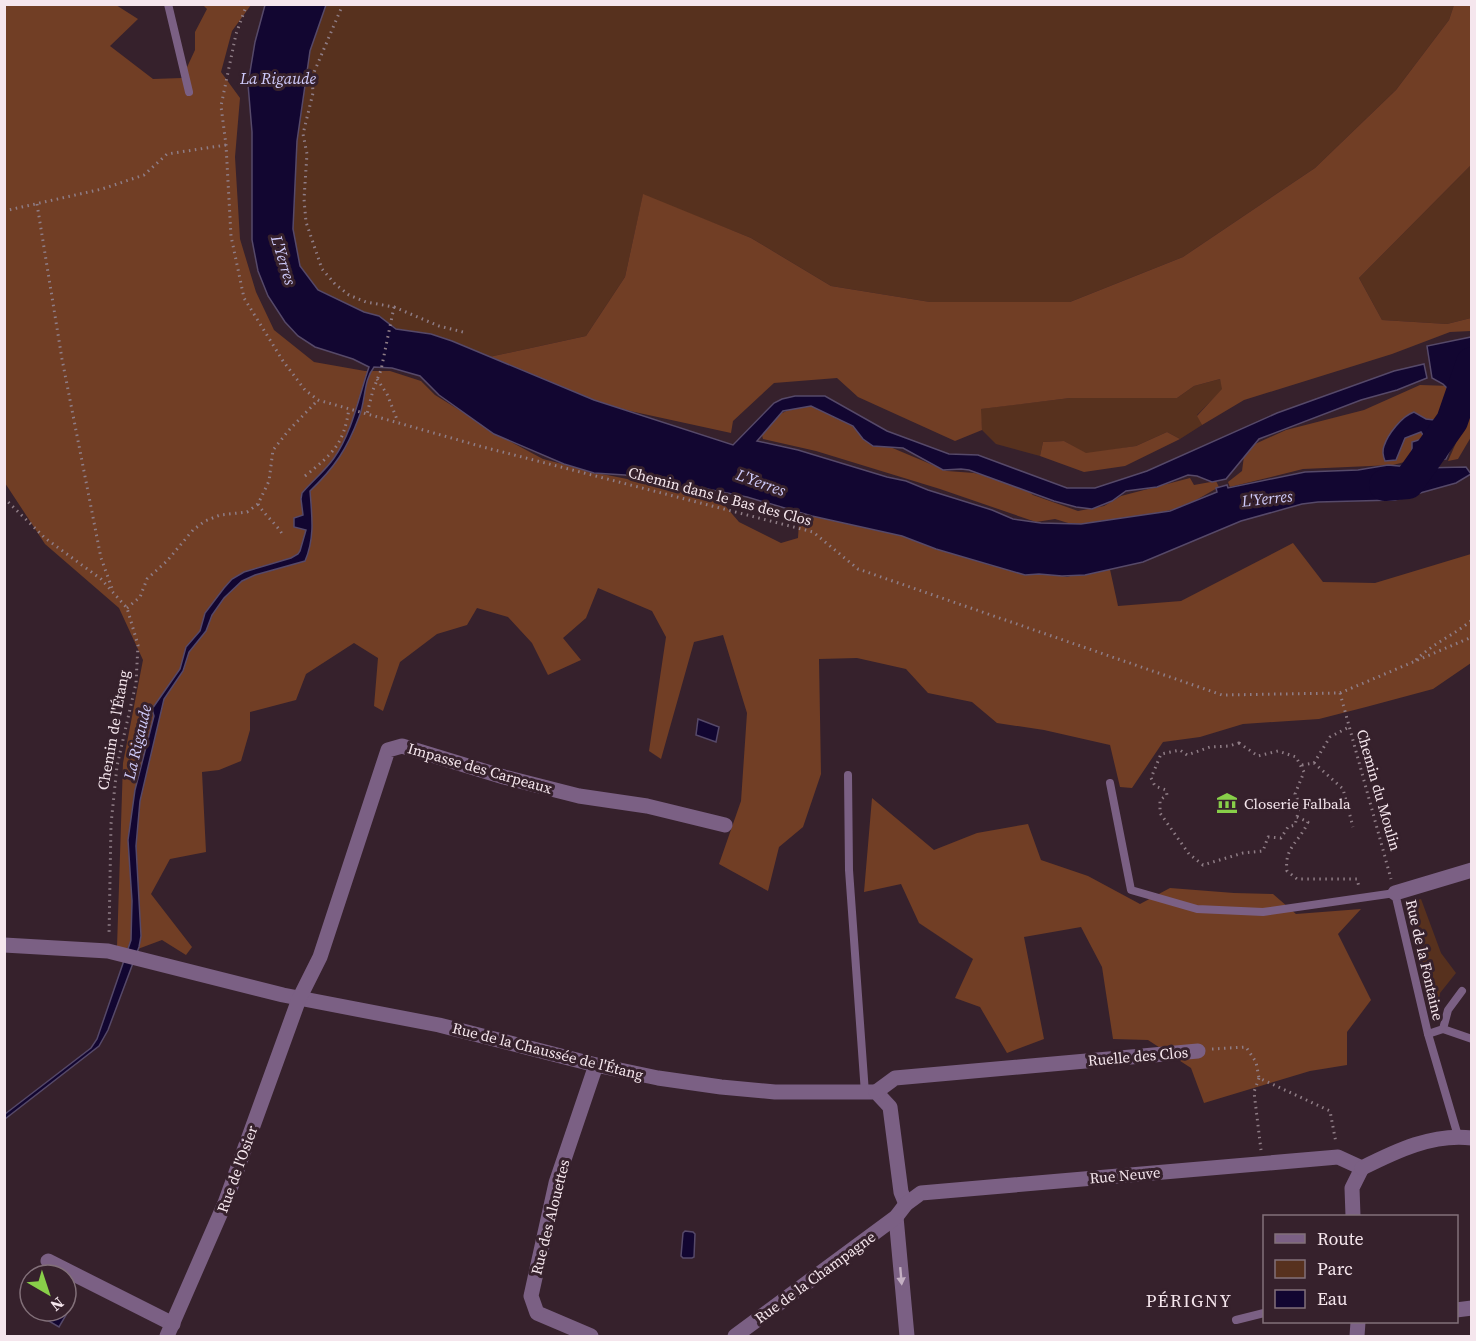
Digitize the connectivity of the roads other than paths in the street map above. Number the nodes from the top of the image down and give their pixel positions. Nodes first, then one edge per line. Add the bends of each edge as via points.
1 (168, 4) edge
2 (189, 92) dead end
3 (848, 775) dead end
4 (1110, 783) dead end
5 (724, 825) dead end
6 (1472, 870) edge
7 (1395, 893) junction
8 (4, 945) edge
9 (1462, 991) dead end
10 (299, 999) junction
11 (1443, 1029) junction
12 (1428, 1034) junction
13 (1472, 1040) edge
14 (1198, 1051) road end
15 (596, 1065) junction
16 (870, 1093) junction
17 (1465, 1137) edge
18 (1362, 1168) junction
19 (906, 1204) junction
20 (1353, 1215) edge
21 (896, 1217) junction
22 (48, 1261) dead end
23 (1263, 1313) edge
24 (1236, 1320) dead end
25 (170, 1330) edge
26 (591, 1336) edge
27 (735, 1336) edge
28 (907, 1336) edge

1 - 2 lane
3 - 16 lane via 849,870
4 - 7 lane via 1131,890 1197,909 1263,912
5 - 10 street, Impasse des Carpeaux via 525,783 402,746 388,750 320,957
6 - 7 street
7 - 12 lane, Rue de la Fontaine
8 - 10 street, Rue de la Chaussée de l'Étang via 108,951
9 - 11 lane, Rue de la Fontaine via 1448,1010
10 - 15 street, Rue de la Chaussée de l'Étang via 439,1025
10 - 25 street, Rue de l'Osier via 225,1203
11 - 12 lane, Rue de la Fontaine
11 - 13 lane, Rue de la Fontaine
12 - 17 lane, Rue de la Fontaine
14 - 16 street, Ruelle des Clos via 895,1078
15 - 16 street, Rue de la Chaussée de l'Étang via 722,1087
15 - 26 street, Rue des Alouettes via 556,1183 531,1296 537,1313
16 - 19 street via 891,1107
17 - 18 street via 1401,1149
18 - 19 street, Rue Neuve via 1338,1157 921,1193
18 - 20 street via 1352,1188
19 - 21 street, Rue Neuve
21 - 27 street, Rue de la Champagne
21 -> 28 street
22 - 25 street
23 - 24 lane

